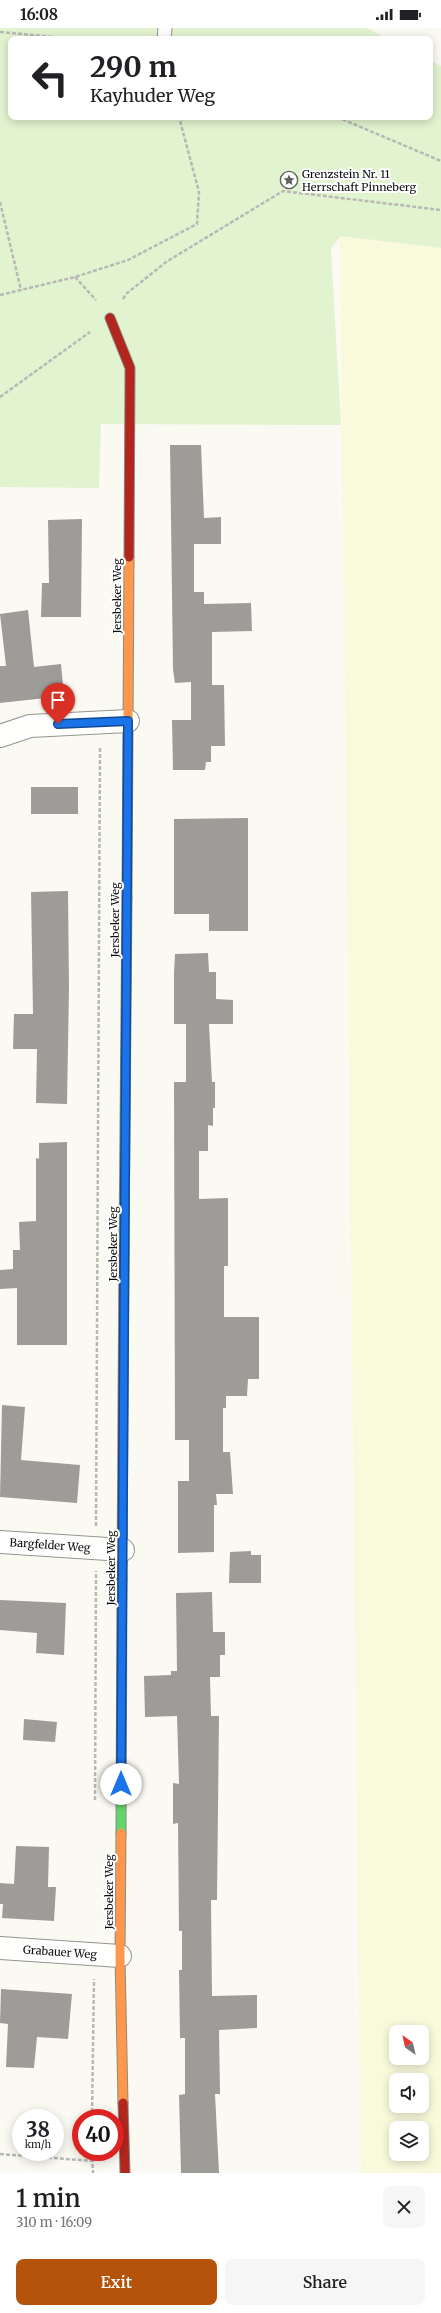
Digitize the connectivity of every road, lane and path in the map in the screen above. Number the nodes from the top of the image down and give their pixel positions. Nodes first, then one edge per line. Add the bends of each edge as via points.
1 (0, 32) edge
2 (43, 36) edge
3 (180, 120) edge
4 (344, 120) edge
5 (441, 161) edge
6 (0, 202) edge
7 (441, 210) edge
8 (75, 277) junction
9 (21, 290) junction
10 (0, 295) edge
11 (98, 303) dead end
12 (110, 318) junction
13 (0, 398) edge
14 (128, 721) junction
15 (100, 722) junction
16 (0, 736) edge
17 (0, 1542) edge
18 (96, 1548) junction
19 (123, 1550) junction
20 (95, 1803) dead end
21 (0, 1948) edge
22 (95, 1954) junction
23 (120, 1956) junction
24 (92, 2109) edge
25 (0, 2154) edge
26 (72, 2159) edge
27 (93, 2161) edge
28 (93, 2173) edge
29 (125, 2173) edge

1 - 2 path
3 - 8 path via 199,192 197,224 128,260
4 - 5 path
6 - 9 path
7 - 12 path via 283,191 166,262 126,294
8 - 9 path
8 - 11 path
9 - 10 path
12 - 13 path
12 - 14 street, Jersbeker Weg via 130,368
14 - 15 street
14 - 19 street, Jersbeker Weg
15 - 16 street via 30,726
15 - 18 path
17 - 18 street, Bargfelder Weg
18 - 19 street, Bargfelder Weg
18 - 20 path
19 - 23 street, Jersbeker Weg
21 - 22 street, Grabauer Weg
22 - 23 street, Grabauer Weg
22 - 24 path
23 - 29 street, Jersbeker Weg
25 - 26 path
27 - 28 path

